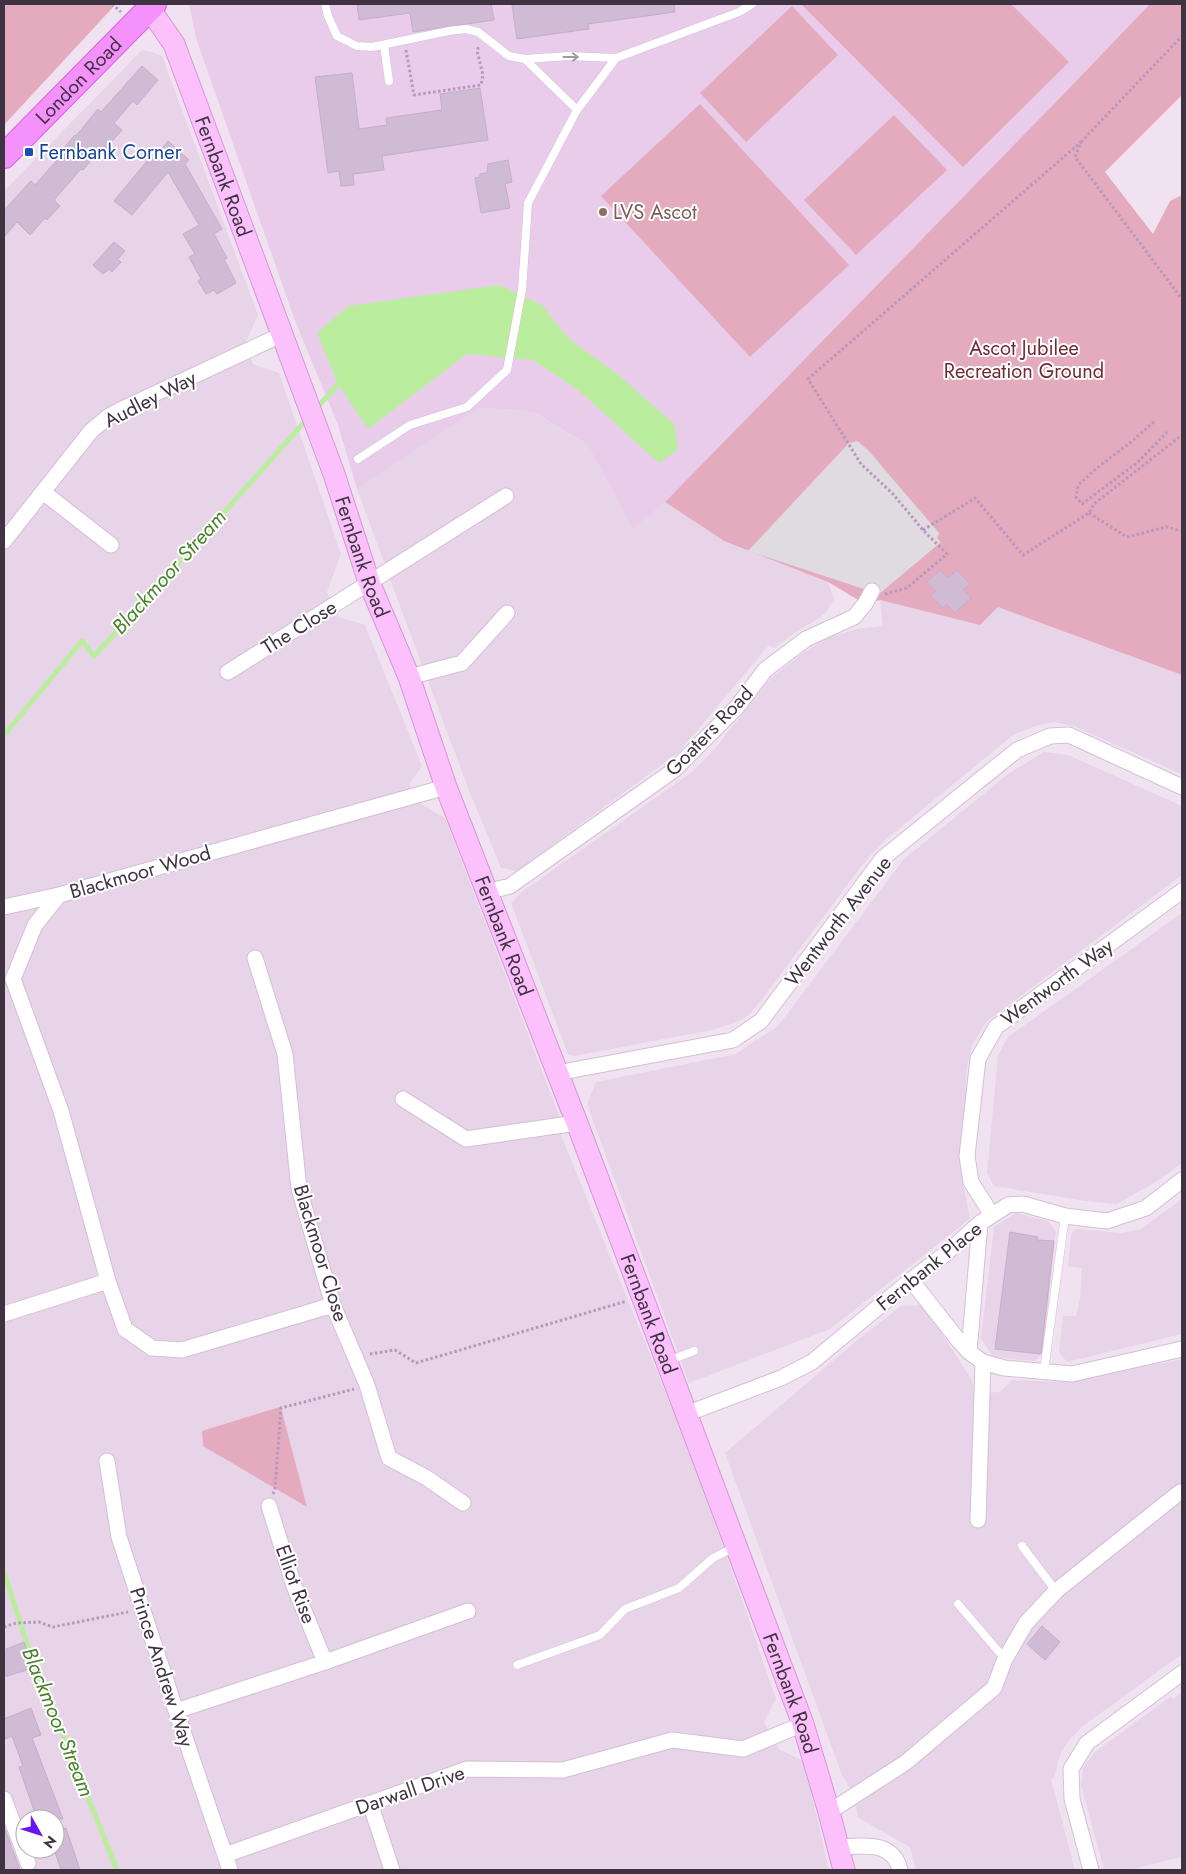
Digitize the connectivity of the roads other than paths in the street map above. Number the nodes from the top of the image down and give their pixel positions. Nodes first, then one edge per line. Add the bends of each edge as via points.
1 (326, 4) edge
2 (752, 4) edge
3 (151, 6) edge
4 (384, 45) junction
5 (616, 58) junction
6 (526, 59) junction
7 (389, 81) dead end
8 (577, 110) junction
9 (4, 156) edge
10 (281, 335) junction
11 (358, 460) dead end
12 (43, 492) junction
13 (506, 496) dead end
14 (4, 541) edge
15 (111, 545) dead end
16 (369, 582) junction
17 (868, 598) road end
18 (506, 613) dead end
19 (228, 672) dead end
20 (409, 677) junction
21 (446, 787) junction
22 (1182, 787) edge
23 (1182, 891) edge
24 (486, 892) junction
25 (59, 895) junction
26 (4, 907) edge
27 (255, 958) dead end
28 (8, 976) edge
29 (557, 1073) junction
30 (403, 1099) dead end
31 (577, 1123) junction
32 (1182, 1180) edge
33 (1065, 1216) junction
34 (986, 1219) junction
35 (911, 1280) junction
36 (108, 1281) junction
37 (334, 1305) junction
38 (4, 1314) edge
39 (1182, 1349) edge
40 (694, 1351) dead end
41 (969, 1352) junction
42 (666, 1361) junction
43 (983, 1362) junction
44 (1044, 1371) junction
45 (686, 1414) junction
46 (107, 1461) dead end
47 (1180, 1492) dead end
48 (463, 1503) dead end
49 (269, 1506) road end
50 (978, 1520) dead end
51 (736, 1546) junction
52 (1022, 1546) dead end
53 (1056, 1590) junction
54 (958, 1604) dead end
55 (468, 1611) dead end
56 (1005, 1659) junction
57 (325, 1662) junction
58 (517, 1665) dead end
59 (1182, 1673) edge
60 (176, 1711) junction
61 (803, 1724) junction
62 (370, 1803) junction
63 (5, 1807) edge
64 (829, 1812) junction
65 (838, 1846) junction
66 (225, 1855) junction
67 (28, 1863) dead end
68 (230, 1870) edge
69 (392, 1870) edge
70 (844, 1870) edge
71 (900, 1870) edge
72 (1091, 1870) edge

1 - 4 lane via 337,36 357,46
2 - 5 lane via 739,12
3 - 9 main road, London Road
3 - 10 street, Fernbank Road via 174,44
4 - 6 lane via 466,29 478,32 509,56
4 - 7 lane
6 -> 5 lane via 568,56
5 - 8 lane
6 - 8 lane
8 - 11 lane via 528,204 522,290 507,370 467,407 410,425
10 - 12 street, Audley Way via 109,416 91,431
10 - 16 street, Fernbank Road via 334,474
12 - 14 street, Audley Way
12 - 15 street
13 - 16 street, The Close
16 - 19 street, The Close
16 - 20 street, Fernbank Road
17 - 24 street, Goaters Road via 854,617 806,639 765,670 737,707 674,770 510,886
18 - 20 street via 462,663
20 - 21 street, Fernbank Road
21 - 24 street, Fernbank Road
21 - 25 street, Blackmoor Wood
22 - 29 street, Wentworth Avenue via 1069,735 1050,736 1017,750 883,858 761,1021 733,1040
23 - 34 street, Wentworth Way via 996,1026 978,1059 967,1156 971,1182
24 - 29 street, Fernbank Road
25 - 26 street
25 - 28 street, Blackmoor Wood via 35,925
27 - 37 street, Blackmoor Close via 285,1054 299,1189
28 - 36 street, Blackmoor Wood via 61,1111
29 - 31 street, Fernbank Road
30 - 31 street via 466,1139
31 - 42 street, Fernbank Road
32 - 33 street, Fernbank Place via 1146,1208 1107,1221
33 - 34 street, Fernbank Place via 1023,1204 1008,1205
33 - 44 lane
34 - 35 street, Fernbank Place
34 - 41 street
35 - 41 street
35 - 45 street, Fernbank Place via 812,1362 781,1378
36 - 37 street, Blackmoor Wood via 125,1329 152,1348 182,1350
36 - 38 street
37 - 48 street, Blackmoor Close via 367,1385 389,1458
39 - 44 street via 1072,1374
40 - 42 lane
41 - 43 street
42 - 45 street, Fernbank Road
43 - 44 street via 1004,1368
43 - 50 street
45 - 51 street, Fernbank Road
46 - 60 street, Prince Andrew Way via 119,1537
47 - 53 street
49 - 57 street, Elliot Rise via 294,1586
51 - 58 lane via 713,1558 679,1588 625,1609 600,1635
51 - 61 street, Fernbank Road
52 - 53 lane
53 - 56 street via 1026,1623
54 - 56 lane
55 - 57 street
56 - 64 street via 994,1688 905,1763
57 - 60 street
59 - 72 street via 1087,1743 1071,1769 1072,1799
60 - 66 street, Prince Andrew Way
61 - 62 street, Darwall Drive via 743,1749 672,1740 563,1770 467,1769
61 - 64 street, Fernbank Road
62 - 66 street, Darwall Drive
62 - 69 street
63 - 67 street
64 - 65 street, Fernbank Road
65 - 70 street, Fernbank Road
65 - 71 street via 870,1846 886,1850 898,1860
66 - 68 street, Prince Andrew Way

